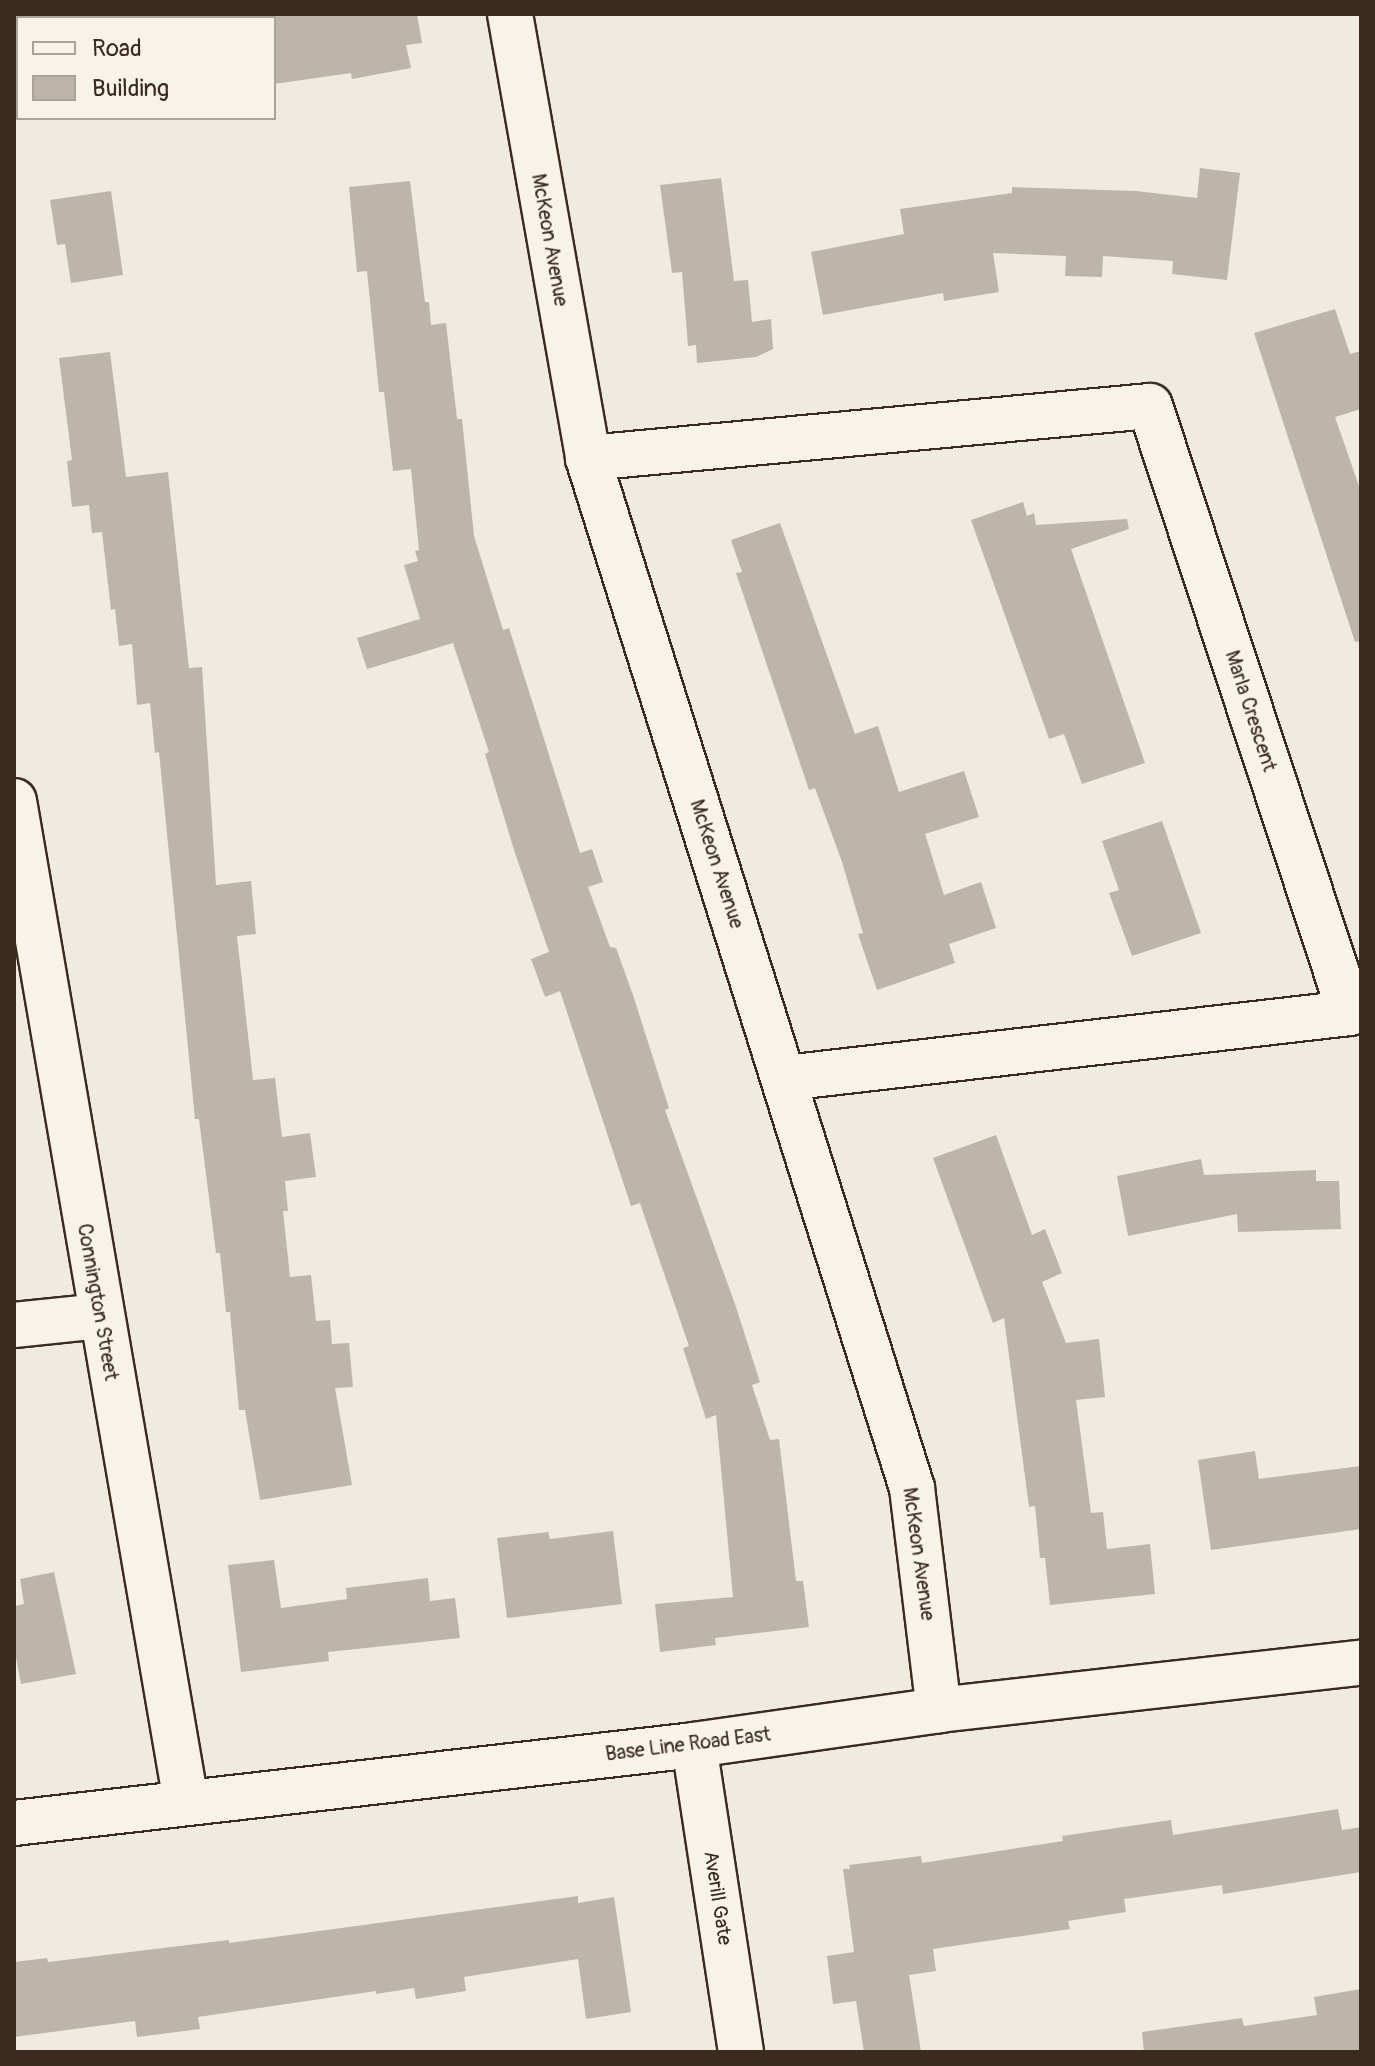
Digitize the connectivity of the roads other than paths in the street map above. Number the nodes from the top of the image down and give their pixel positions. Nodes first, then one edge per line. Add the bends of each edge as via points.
1 (510, 14) edge
2 (588, 458) junction
3 (14, 801) edge
4 (786, 1078) junction
5 (100, 1316) junction
6 (14, 1325) edge
7 (1361, 1663) edge
8 (939, 1710) junction
9 (694, 1745) junction
10 (186, 1802) junction
11 (14, 1823) edge
12 (741, 2052) edge

1 - 2 street, McKeon Avenue
2 - 4 street, McKeon Avenue
2 - 4 street, Marla Crescent via 1150,406 1350,1013
3 - 5 street, Connington Street
4 - 8 street, McKeon Avenue via 912,1488
5 - 6 street
5 - 10 street, Connington Street
7 - 8 street, Base Line Road East
8 - 9 street, Base Line Road East
9 - 10 street, Base Line Road East
9 - 12 street, Averill Gate
10 - 11 street, Base Line Road East

